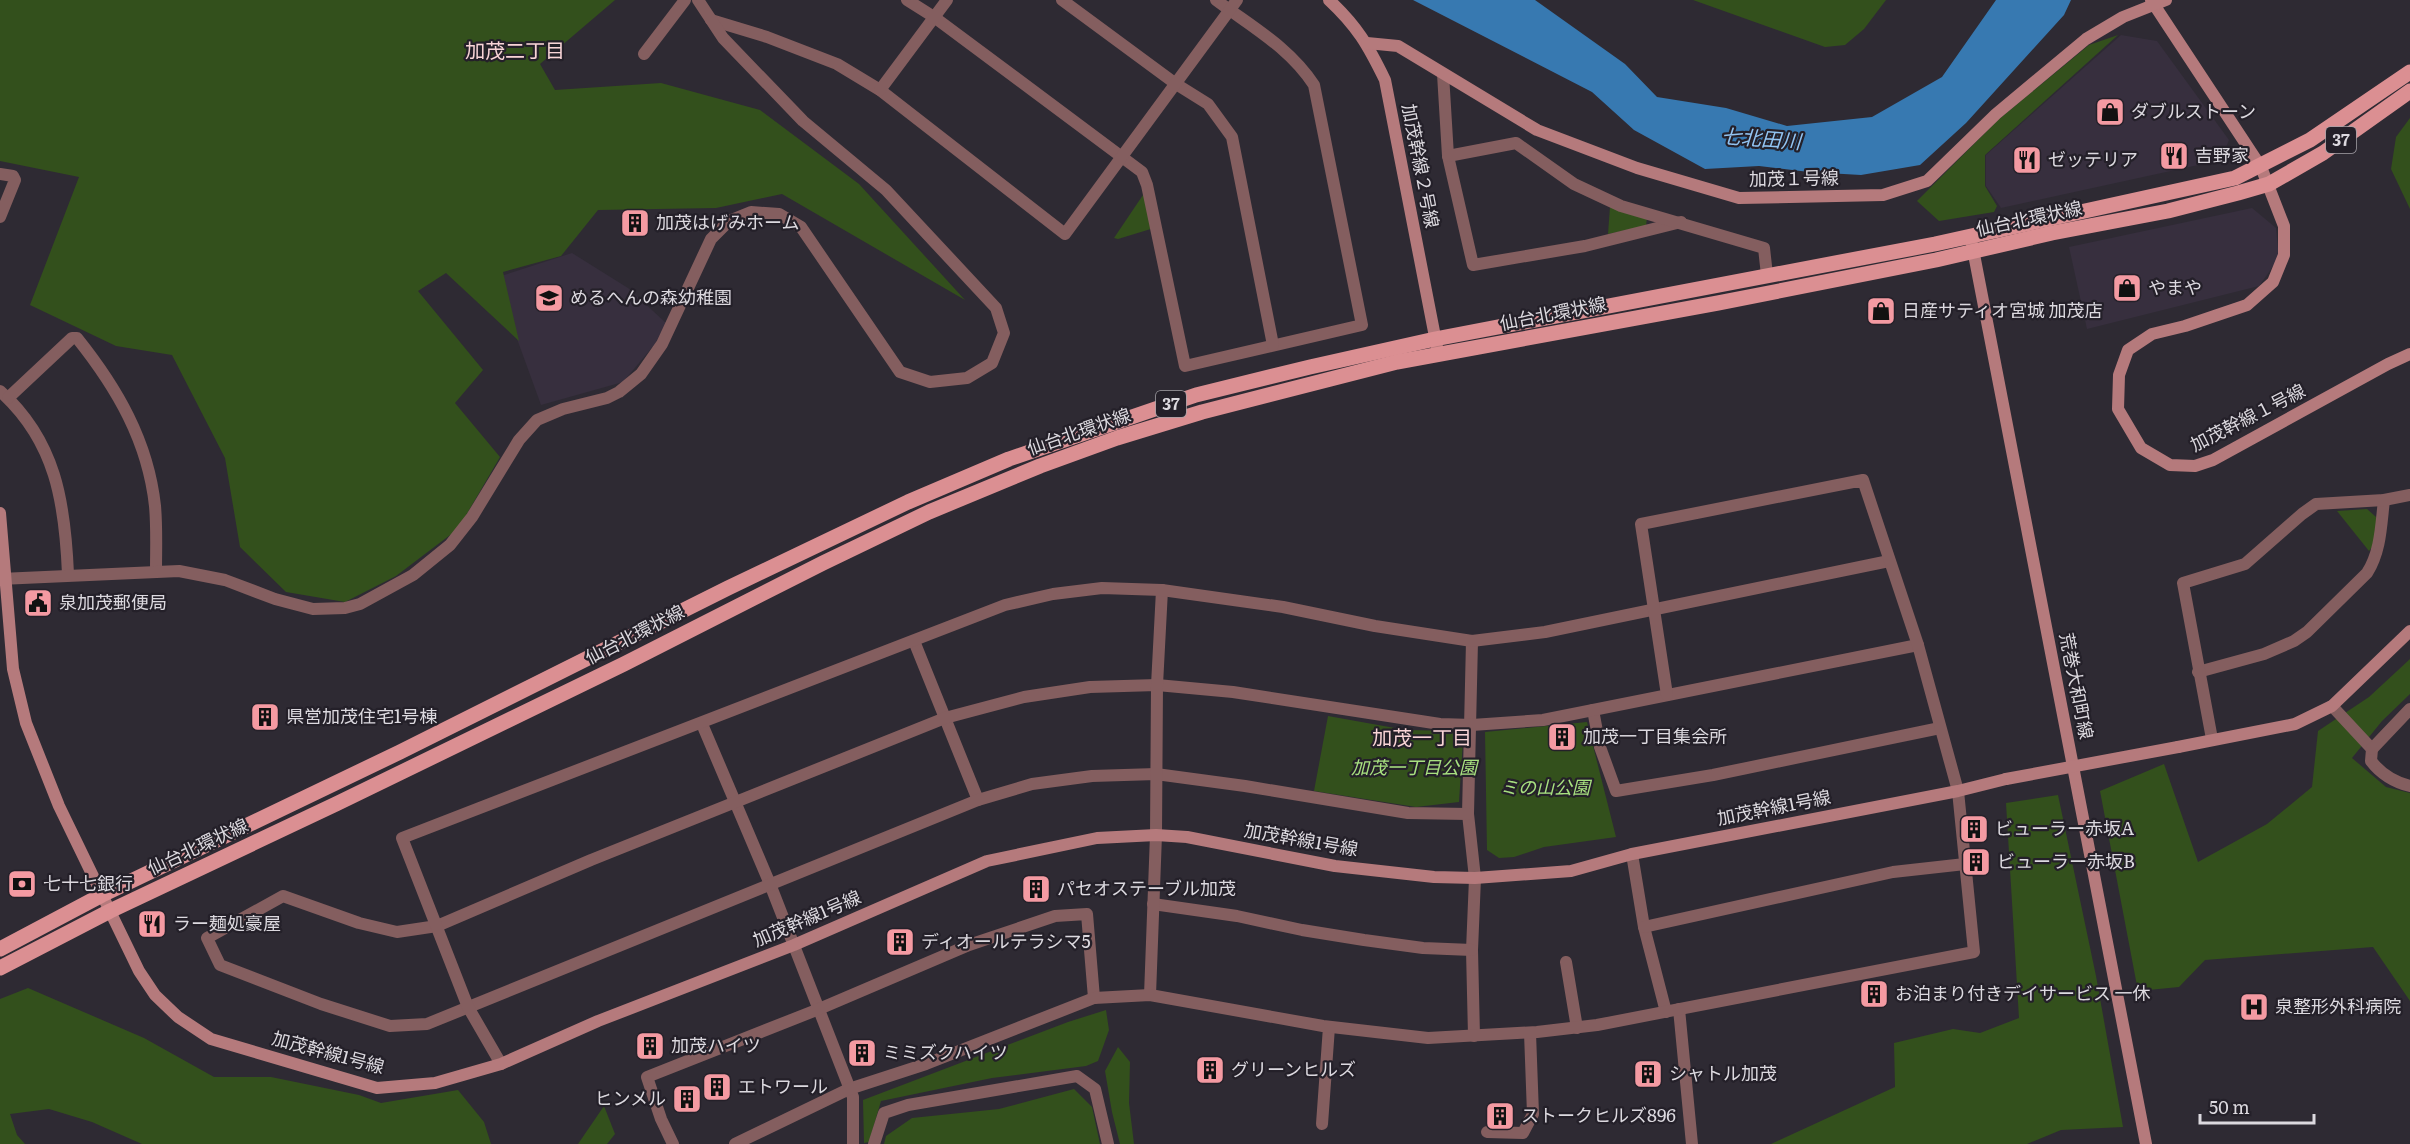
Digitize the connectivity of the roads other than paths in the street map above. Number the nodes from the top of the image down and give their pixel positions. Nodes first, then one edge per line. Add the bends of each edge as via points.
1 (685, 0) edge
2 (698, 0) edge
3 (907, 0) edge
4 (947, 0) edge
5 (1062, 0) edge
6 (1216, 0) edge
7 (1238, 0) edge
8 (1329, 0) edge
9 (2157, 1) edge
10 (1230, 11) junction
11 (934, 17) junction
12 (711, 20) junction
13 (1367, 43) junction
14 (644, 54) dead end
15 (2410, 72) edge
16 (1443, 74) junction
17 (1176, 84) junction
18 (880, 90) junction
19 (2410, 91) edge
20 (1448, 156) junction
21 (1121, 159) junction
22 (2261, 166) junction
23 (0, 174) edge
24 (2269, 184) junction
25 (0, 217) edge
26 (1681, 222) junction
27 (1970, 235) junction
28 (1974, 251) junction
29 (1767, 275) junction
30 (1435, 339) junction
31 (1273, 345) junction
32 (2410, 354) edge
33 (1439, 355) junction
34 (4, 394) edge
35 (2410, 495) edge
36 (2384, 500) junction
37 (0, 513) edge
38 (1889, 561) junction
39 (156, 571) junction
40 (68, 574) junction
41 (3, 578) edge
42 (1162, 591) junction
43 (1656, 609) junction
44 (2410, 631) edge
45 (914, 641) junction
46 (1472, 641) junction
47 (1918, 645) junction
48 (2198, 672) junction
49 (1157, 685) junction
50 (1667, 695) junction
51 (2332, 706) junction
52 (2410, 709) edge
53 (1593, 710) junction
54 (945, 718) junction
55 (702, 724) junction
56 (1472, 725) junction
57 (1940, 728) junction
58 (2212, 740) junction
59 (2372, 749) junction
60 (1156, 774) junction
61 (2410, 786) edge
62 (1958, 791) junction
63 (978, 800) junction
64 (734, 802) junction
65 (1468, 814) junction
66 (1156, 835) junction
67 (1632, 854) junction
68 (1965, 864) junction
69 (1475, 878) junction
70 (770, 884) junction
71 (102, 896) junction
72 (1152, 904) junction
73 (110, 911) junction
74 (437, 926) junction
75 (1644, 927) junction
76 (794, 945) junction
77 (0, 949) edge
78 (1472, 950) junction
79 (1566, 962) dead end
80 (0, 968) edge
81 (1150, 995) junction
82 (1094, 998) junction
83 (468, 1007) junction
84 (1679, 1009) junction
85 (819, 1010) junction
86 (1666, 1012) junction
87 (1329, 1027) junction
88 (1577, 1028) junction
89 (1530, 1033) junction
90 (1474, 1036) junction
91 (501, 1064) junction
92 (849, 1089) junction
93 (1322, 1124) dead end
94 (1487, 1132) dead end
95 (742, 1142) edge
96 (673, 1144) edge
97 (853, 1144) edge
98 (874, 1144) edge
99 (1108, 1144) edge
100 (1692, 1144) edge
101 (2146, 1144) edge

1 - 14 street
2 - 12 street
3 - 11 street
4 - 11 street
5 - 17 street
6 - 10 street
7 - 10 street
8 - 13 street, 加茂幹線２号線
9 - 16 street, 加茂１号線 via 2086,39 1996,114 1927,181 1883,195 1739,198 1637,168 1537,130
9 - 22 street, 加茂幹線１号線
10 - 17 street
10 - 31 street via 1285,49 1314,85 1362,325
11 - 18 street
11 - 21 street
12 - 18 street via 837,64
12 - 39 street via 723,38 803,121 886,190 996,308 1004,333 992,363 967,378 930,382 900,372 801,227 779,214 751,212 729,221 711,239 662,344 641,374 607,398 537,420 519,440 461,533 430,562 396,585 360,604 313,609 209,576
13 - 16 street, 加茂１号線 via 1398,46
13 - 30 street, 加茂幹線２号線 via 1385,80
15 - 22 main road, 仙台北環状線 / 37 via 2310,140
16 - 20 street
17 - 21 street
17 - 31 street via 1208,104 1232,136
18 - 21 street via 1065,234
19 - 24 main road, 仙台北環状線 / 37 via 2323,153
20 - 26 street via 1516,143 1574,184 1621,206
20 - 26 street via 1473,265 1585,246
21 - 31 street via 1142,172 1147,185 1185,366
22 - 24 street, 加茂幹線１号線
22 - 27 main road, 仙台北環状線 / 37 via 2235,178
23 - 25 street via 15,180
24 - 28 main road, 仙台北環状線 / 37 via 2168,211
24 - 32 street, 加茂幹線１号線 via 2284,226 2284,255 2273,282 2247,305 2152,334 2128,350 2119,375 2118,409 2141,448 2170,465 2194,466 2213,460
26 - 29 street via 1764,248
27 - 28 street, 荒巻大和町線
27 - 29 main road, 仙台北環状線 / 37
28 - 33 main road, 仙台北環状線 / 37
28 - 101 street, 荒巻大和町線
29 - 30 main road, 仙台北環状線 / 37
30 - 33 street, 加茂幹線２号線
30 - 71 main road, 仙台北環状線 / 37 via 1196,396 1009,459 908,502 728,588
33 - 73 main road, 仙台北環状線 / 37 via 1397,362 1202,412 1117,438 940,507
34 - 39 street via 72,338 77,338 113,385 142,450 155,507
34 - 40 street via 42,446 57,482 66,523
35 - 36 street
36 - 48 street via 2372,566 2307,632 2277,650
36 - 48 street via 2316,504 2246,564 2183,583
37 - 41 street, 加茂幹線1号線
38 - 43 street
38 - 43 street via 1863,480 1641,524
38 - 47 street
39 - 40 street
40 - 41 street
41 - 71 street, 加茂幹線1号線 via 13,669 26,723 46,777
42 - 45 street via 1102,588 1053,594 1005,605
42 - 46 street via 1283,607
42 - 49 street
43 - 46 street via 1545,632
43 - 50 street
44 - 51 street
45 - 54 street
45 - 55 street
46 - 56 street
47 - 50 street
47 - 57 street
48 - 58 street
49 - 54 street via 1090,687 1024,698
49 - 56 street via 1233,692 1440,724
49 - 60 street
50 - 53 street
51 - 58 street via 2295,724
51 - 59 street
52 - 59 street
53 - 56 street via 1543,720
53 - 57 street via 1600,747 1616,790 1713,775
54 - 63 street
54 - 64 street
55 - 64 street
55 - 74 street via 402,838
56 - 65 street
57 - 62 street
58 - 62 street, 加茂幹線1号線, bridge
59 - 61 street via 2371,761 2377,769 2397,783
60 - 63 street via 1092,776 1032,784
60 - 65 street via 1408,813
60 - 66 street
62 - 67 street, 加茂幹線1号線
62 - 68 street
63 - 70 street
64 - 70 street
64 - 74 street
65 - 69 street
66 - 69 street, 加茂幹線1号線 via 1187,837 1335,866
66 - 72 street
66 - 76 street, 加茂幹線1号線 via 1097,838 987,861
67 - 69 street, 加茂幹線1号線 via 1571,871
67 - 75 street
68 - 75 street via 1893,872
68 - 84 street via 1974,952
69 - 78 street
70 - 76 street
70 - 83 street
71 - 73 street, 加茂幹線1号線
71 - 77 main road, 仙台北環状線 / 37
72 - 78 street via 1364,940
72 - 81 street
73 - 80 main road, 仙台北環状線 / 37
73 - 91 street, 加茂幹線1号線 via 155,995 178,1017 211,1039 377,1088 435,1083
74 - 83 street
74 - 83 street via 397,932 283,896 207,939 220,965 390,1026 427,1024
75 - 86 street
76 - 85 street
76 - 91 street, 加茂幹線1号線 via 598,1021
78 - 90 street
79 - 88 street
81 - 82 street
81 - 87 street
82 - 85 street via 1087,914 1054,916 1002,933
82 - 92 street via 926,1064
83 - 91 street
84 - 86 street
84 - 100 street
85 - 92 street
85 - 96 street via 647,1077
86 - 88 street
87 - 90 street via 1428,1038
87 - 93 street
88 - 89 street
89 - 90 street
89 - 94 street via 1533,1114 1523,1133
92 - 95 street
92 - 97 street via 853,1097
98 - 99 street via 884,1113 908,1105 1077,1076 1095,1089

